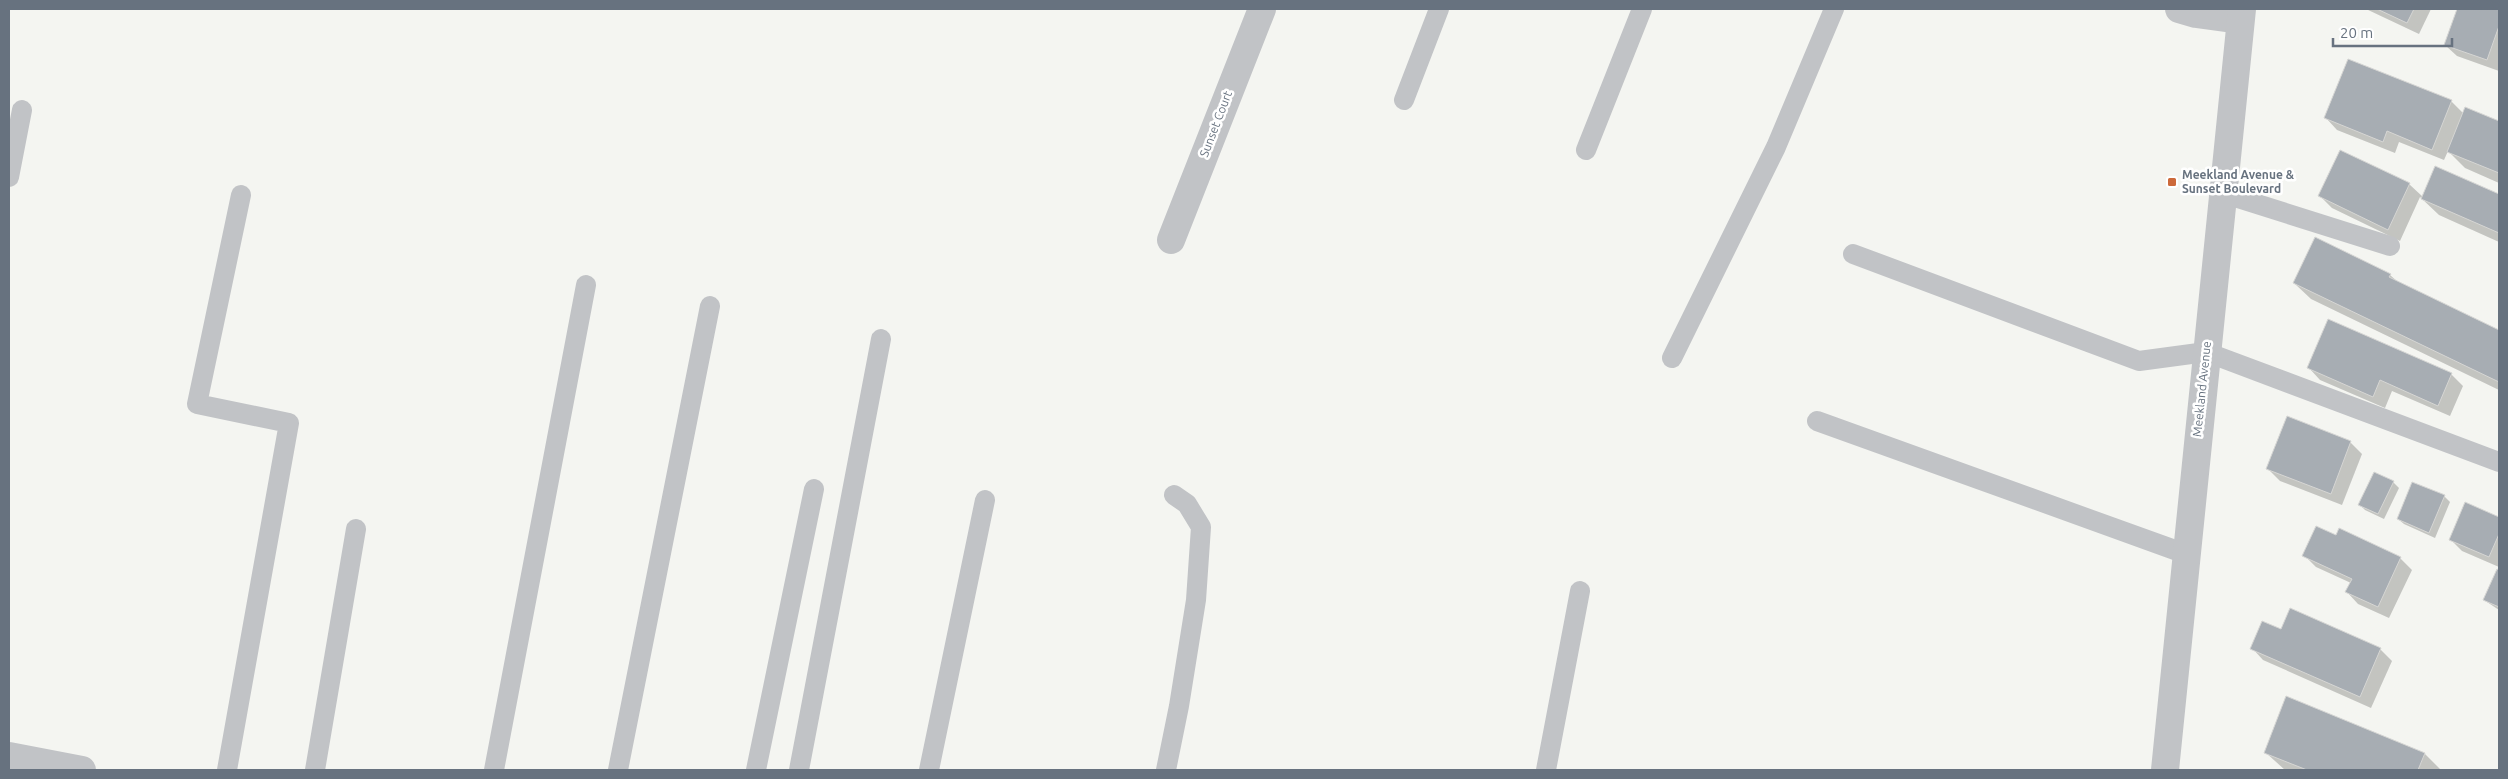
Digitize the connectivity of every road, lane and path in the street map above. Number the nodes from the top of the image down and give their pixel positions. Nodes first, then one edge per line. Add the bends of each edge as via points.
1 (1262, 9) edge
2 (1439, 9) edge
3 (1642, 9) edge
4 (1834, 9) edge
5 (2179, 9) edge
6 (2241, 14) edge
7 (1404, 100) dead end
8 (22, 110) dead end
9 (1586, 150) dead end
10 (9, 177) edge
11 (2222, 192) junction
12 (240, 195) dead end
13 (1171, 240) dead end
14 (2390, 246) dead end
15 (1853, 254) dead end
16 (586, 284) dead end
17 (710, 306) dead end
18 (881, 339) dead end
19 (2206, 352) junction
20 (1672, 358) dead end
21 (1817, 421) dead end
22 (2499, 462) edge
23 (814, 489) dead end
24 (1174, 495) dead end
25 (985, 500) dead end
26 (356, 529) dead end
27 (2186, 554) junction
28 (1580, 591) dead end
29 (9, 756) edge
30 (82, 770) edge
31 (227, 770) edge
32 (315, 770) edge
33 (494, 770) edge
34 (618, 770) edge
35 (756, 770) edge
36 (799, 770) edge
37 (929, 770) edge
38 (1166, 770) edge
39 (1546, 770) edge
40 (2165, 770) edge

1 - 13 street, Sunset Court
2 - 7 lane
3 - 9 lane
4 - 20 lane via 1776,148
5 - 6 street via 2196,14
6 - 11 street, Meekland Avenue
8 - 10 lane
11 - 14 lane
11 - 19 street, Meekland Avenue
12 - 31 lane via 197,404 289,423
15 - 19 lane via 2139,361
16 - 33 lane
17 - 34 lane
18 - 36 lane
19 - 22 lane
19 - 27 street, Meekland Avenue
21 - 27 lane
23 - 35 lane
24 - 38 lane via 1187,504 1202,526 1196,600
25 - 37 lane
26 - 32 lane
27 - 40 street, Meekland Avenue
28 - 39 lane
29 - 30 street

